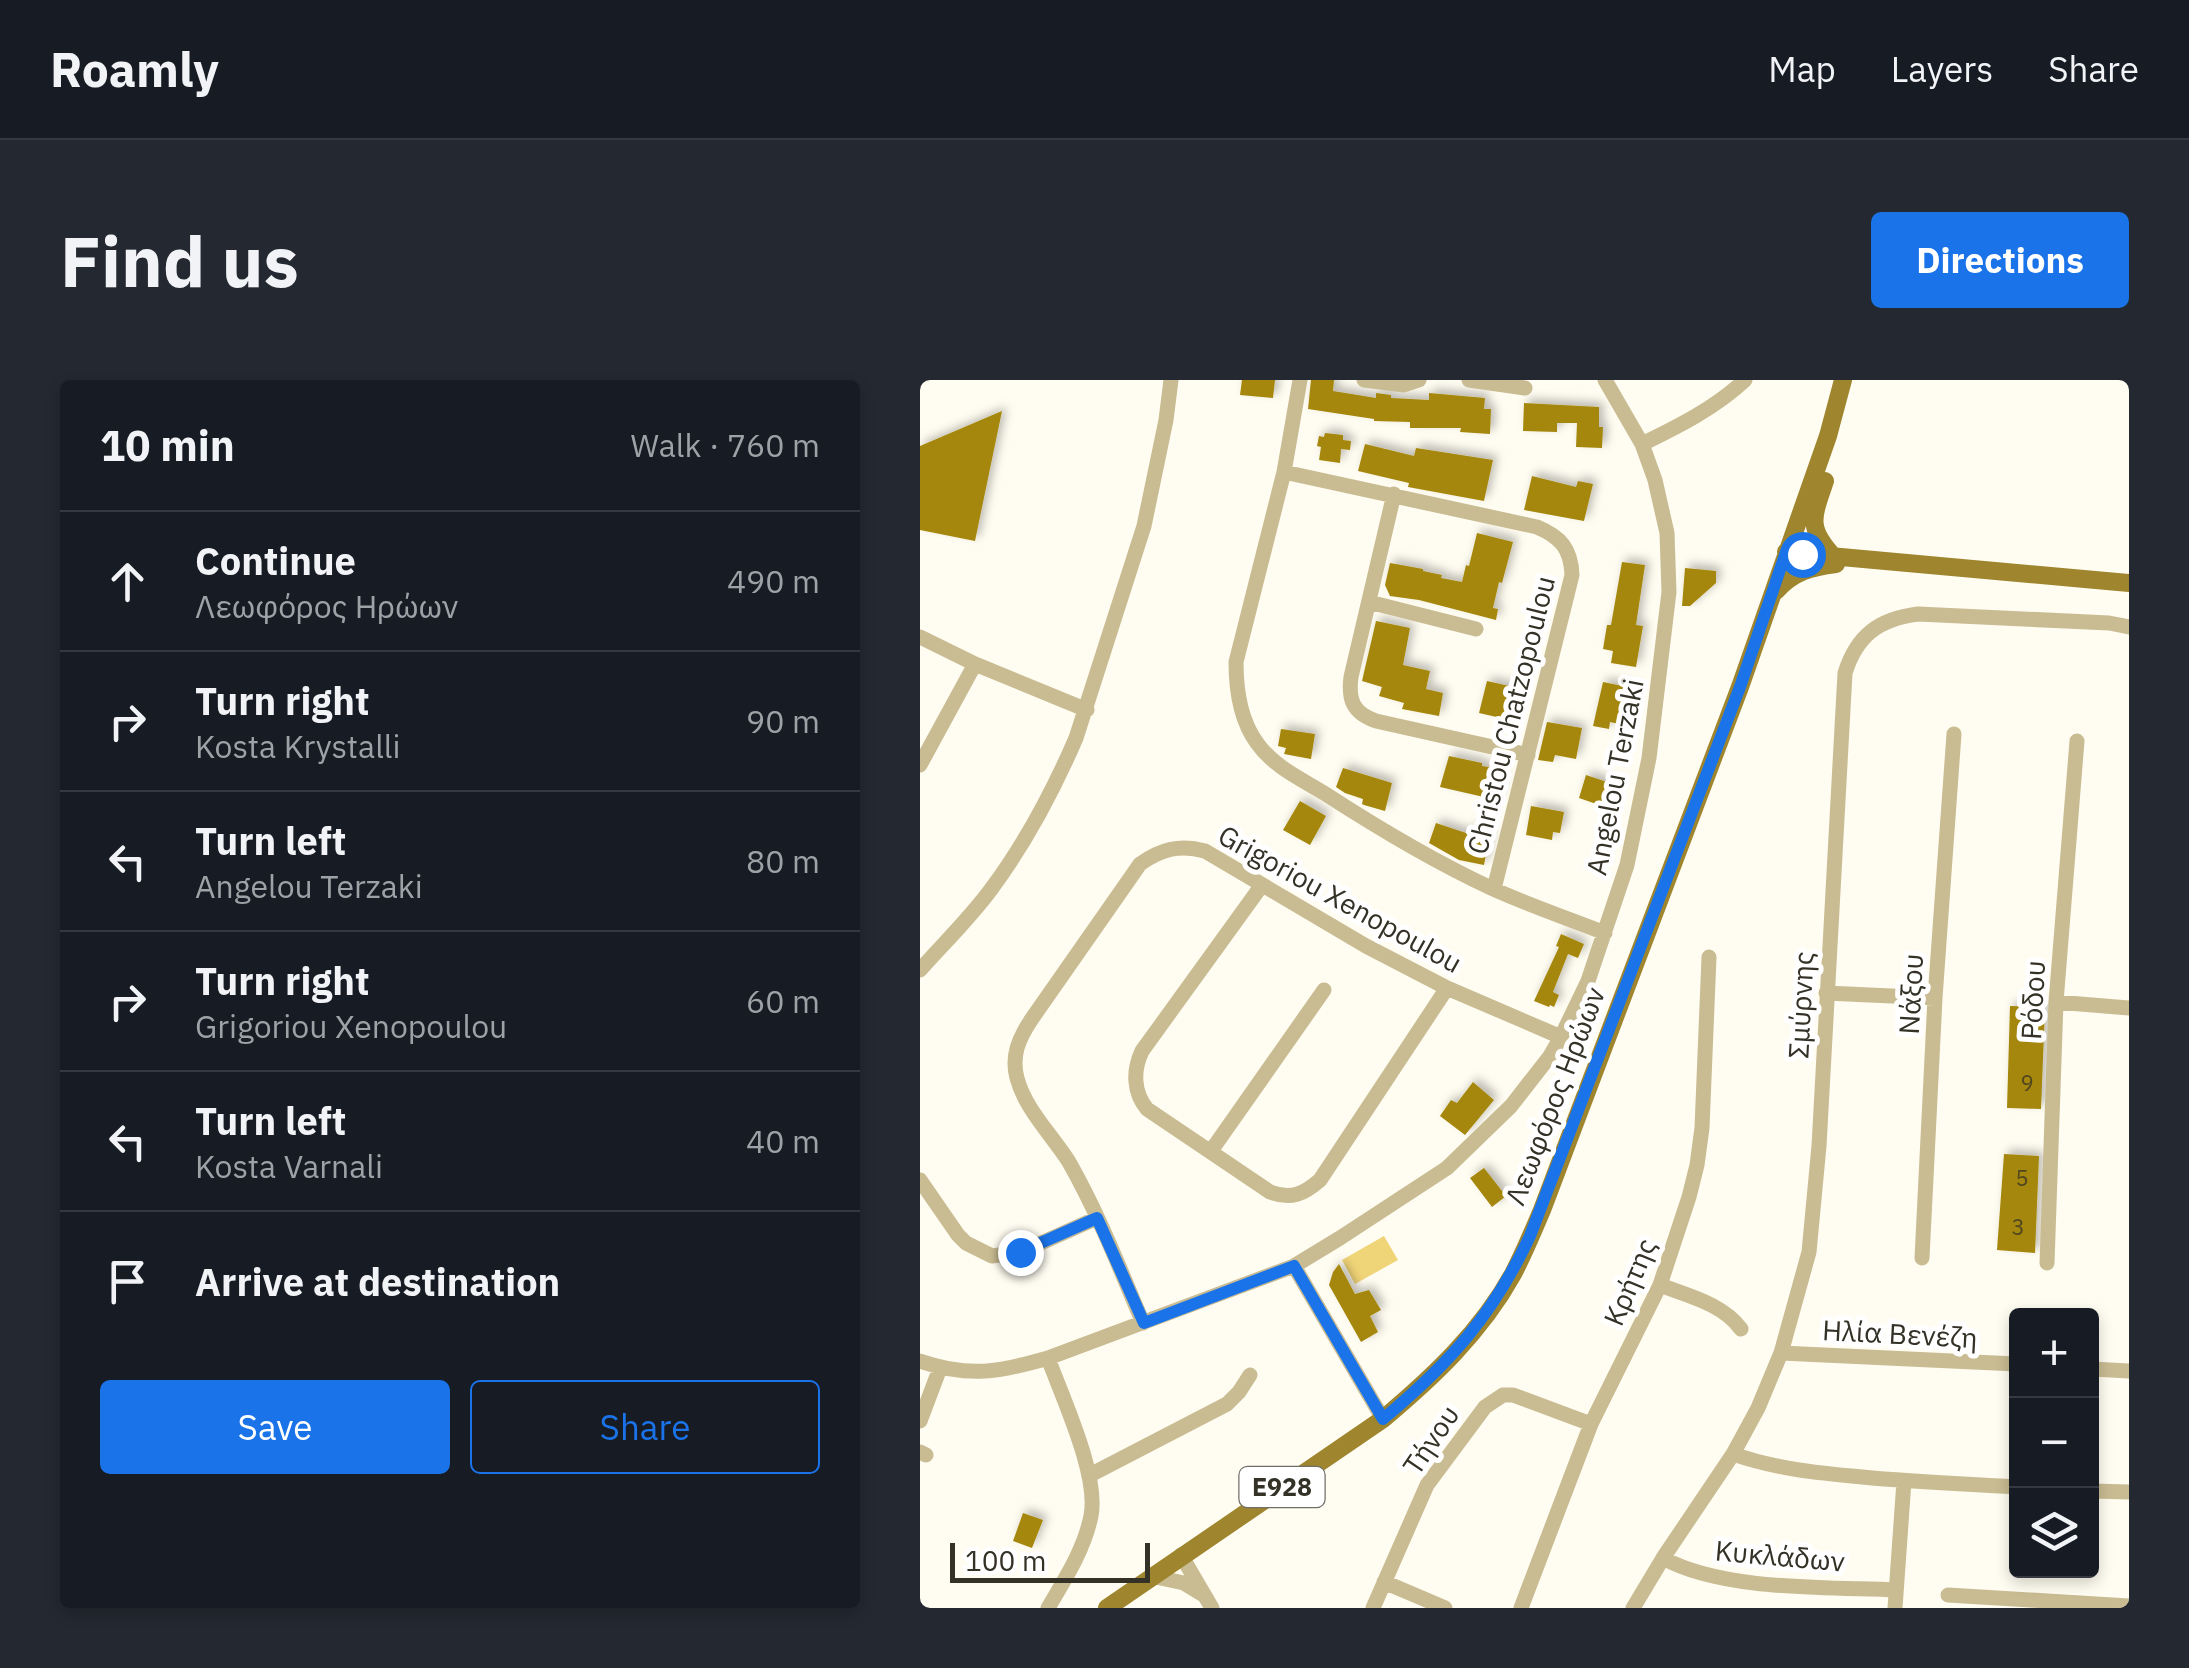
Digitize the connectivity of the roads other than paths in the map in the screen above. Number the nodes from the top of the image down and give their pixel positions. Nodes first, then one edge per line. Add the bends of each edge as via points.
1 (1172, 380) edge
2 (1300, 380) edge
3 (1364, 380) edge
4 (1419, 380) edge
5 (1469, 380) edge
6 (1605, 380) edge
7 (1745, 380) edge
8 (1843, 380) edge
9 (1525, 388) dead end
10 (1832, 423) junction
11 (1642, 444) junction
12 (1284, 472) junction
13 (1394, 494) junction
14 (1786, 552) junction
15 (1834, 557) junction
16 (1866, 559) junction
17 (2129, 583) edge
18 (1770, 598) junction
19 (1369, 602) junction
20 (2129, 627) edge
21 (1476, 629) dead end
22 (920, 637) edge
23 (975, 664) junction
24 (1087, 710) junction
25 (1954, 734) dead end
26 (2077, 740) dead end
27 (1528, 755) junction
28 (920, 765) edge
29 (1262, 885) junction
30 (1494, 889) junction
31 (1605, 934) junction
32 (927, 950) edge
33 (1709, 956) dead end
34 (920, 970) edge
35 (1448, 988) junction
36 (1324, 990) dead end
37 (1826, 993) junction
38 (1936, 998) junction
39 (2056, 1002) junction
40 (2129, 1008) edge
41 (1561, 1036) junction
42 (1211, 1150) junction
43 (920, 1180) edge
44 (1097, 1218) junction
45 (1922, 1258) dead end
46 (2047, 1263) dead end
47 (1294, 1266) junction
48 (1660, 1284) junction
49 (1144, 1323) junction
50 (1742, 1328) dead end
51 (1781, 1353) junction
52 (1048, 1358) junction
53 (920, 1361) edge
54 (2009, 1364) edge
55 (940, 1368) junction
56 (2099, 1368) edge
57 (2129, 1370) edge
58 (1250, 1375) dead end
59 (1383, 1419) junction
60 (920, 1421) edge
61 (1591, 1424) junction
62 (1734, 1454) junction
63 (1090, 1475) junction
64 (1904, 1481) junction
65 (2009, 1487) edge
66 (2099, 1490) edge
67 (2129, 1492) edge
68 (1181, 1555) junction
69 (1664, 1558) junction
70 (1152, 1576) junction
71 (1384, 1582) junction
72 (1896, 1590) junction
73 (1948, 1596) dead end
74 (1209, 1602) edge
75 (2129, 1606) edge
76 (1048, 1608) edge
77 (1107, 1608) edge
78 (1373, 1608) edge
79 (1445, 1608) edge
80 (1522, 1608) edge
81 (1633, 1608) edge
82 (1895, 1608) edge

1 - 24 street via 1144,526
2 - 12 street
3 - 4 street
5 - 9 street
6 - 11 street, Angelou Terzaki
7 - 11 street
8 - 10 main road, Λεωφόρος Ηρώων / E928
10 - 14 main road, Λεωφόρος Ηρώων / E928
10 - 15 main road via 1835,444 1813,528
11 - 31 street, Angelou Terzaki via 1664,510 1670,592 1642,802
12 - 13 street, Christou Chatzopoulou
12 - 30 street via 1236,662 1255,742 1278,764
13 - 19 street
13 - 27 street, Christou Chatzopoulou via 1537,527 1562,541 1570,555 1572,576
14 - 15 main road
14 - 18 main road, Λεωφόρος Ηρώων / E928
15 - 16 main road
16 - 17 main road
16 - 18 main road via 1810,567
18 - 59 main road, Λεωφόρος Ηρώων / E928 via 1524,1249 1496,1301 1454,1354
19 - 21 street
19 - 27 street via 1350,687 1359,713
20 - 37 street, Σμύρνης via 1918,614 1896,616 1865,637 1845,673
22 - 23 street
23 - 24 street
23 - 28 street
24 - 32 street via 1065,764 1002,873
25 - 38 street, Νάξου
26 - 39 street, Ρόδου
27 - 30 street, Christou Chatzopoulou
29 - 35 street, Grigoriou Xenopoulou
29 - 42 street via 1142,1051 1136,1071 1147,1109
29 - 44 street, Grigoriou Xenopoulou via 1192,847 1153,854 1021,1035 1014,1061 1021,1090
30 - 31 street
31 - 41 street, Angelou Terzaki
32 - 34 street
33 - 48 street, Κρήτης via 1697,1165
35 - 41 street, Grigoriou Xenopoulou
35 - 42 street via 1310,1189 1276,1195
36 - 42 street
37 - 38 street
37 - 51 street, Σμύρνης via 1811,1236
38 - 45 street, Νάξου
39 - 40 street
39 - 46 street, Ρόδου
41 - 47 street, Angelou Terzaki via 1510,1106 1447,1168
43 - 44 street via 966,1243 992,1256 1020,1252
44 - 49 street, Grigoriou Xenopoulou
47 - 49 street, Angelou Terzaki
47 - 59 street
48 - 50 street via 1720,1309
48 - 61 street, Κρήτης
49 - 52 street, Angelou Terzaki
51 - 54 street, Ηλία Βενέζη
51 - 62 street, Σμύρνης
52 - 55 street, Angelou Terzaki via 992,1372
52 - 63 street
53 - 55 street, Angelou Terzaki
55 - 60 street
56 - 57 street
58 - 63 street via 1227,1404
59 - 68 main road, Λεωφόρος Ηρώων / E928
61 - 71 street, Τήνου via 1514,1394 1493,1400 1427,1486
61 - 80 street, Κρήτης
62 - 64 street via 1775,1468
62 - 69 street, Σμύρνης
63 - 76 street via 1093,1503 1085,1537
64 - 65 street
64 - 72 street
66 - 67 street
68 - 70 main road, Λεωφόρος Ηρώων / E928
68 - 74 street
69 - 72 street, Κυκλάδων via 1703,1575
69 - 81 street, Σμύρνης
70 - 74 street via 1184,1583
70 - 77 main road, Λεωφόρος Ηρώων / E928
71 - 78 street, Τήνου
71 - 79 street
72 - 82 street
73 - 75 street

